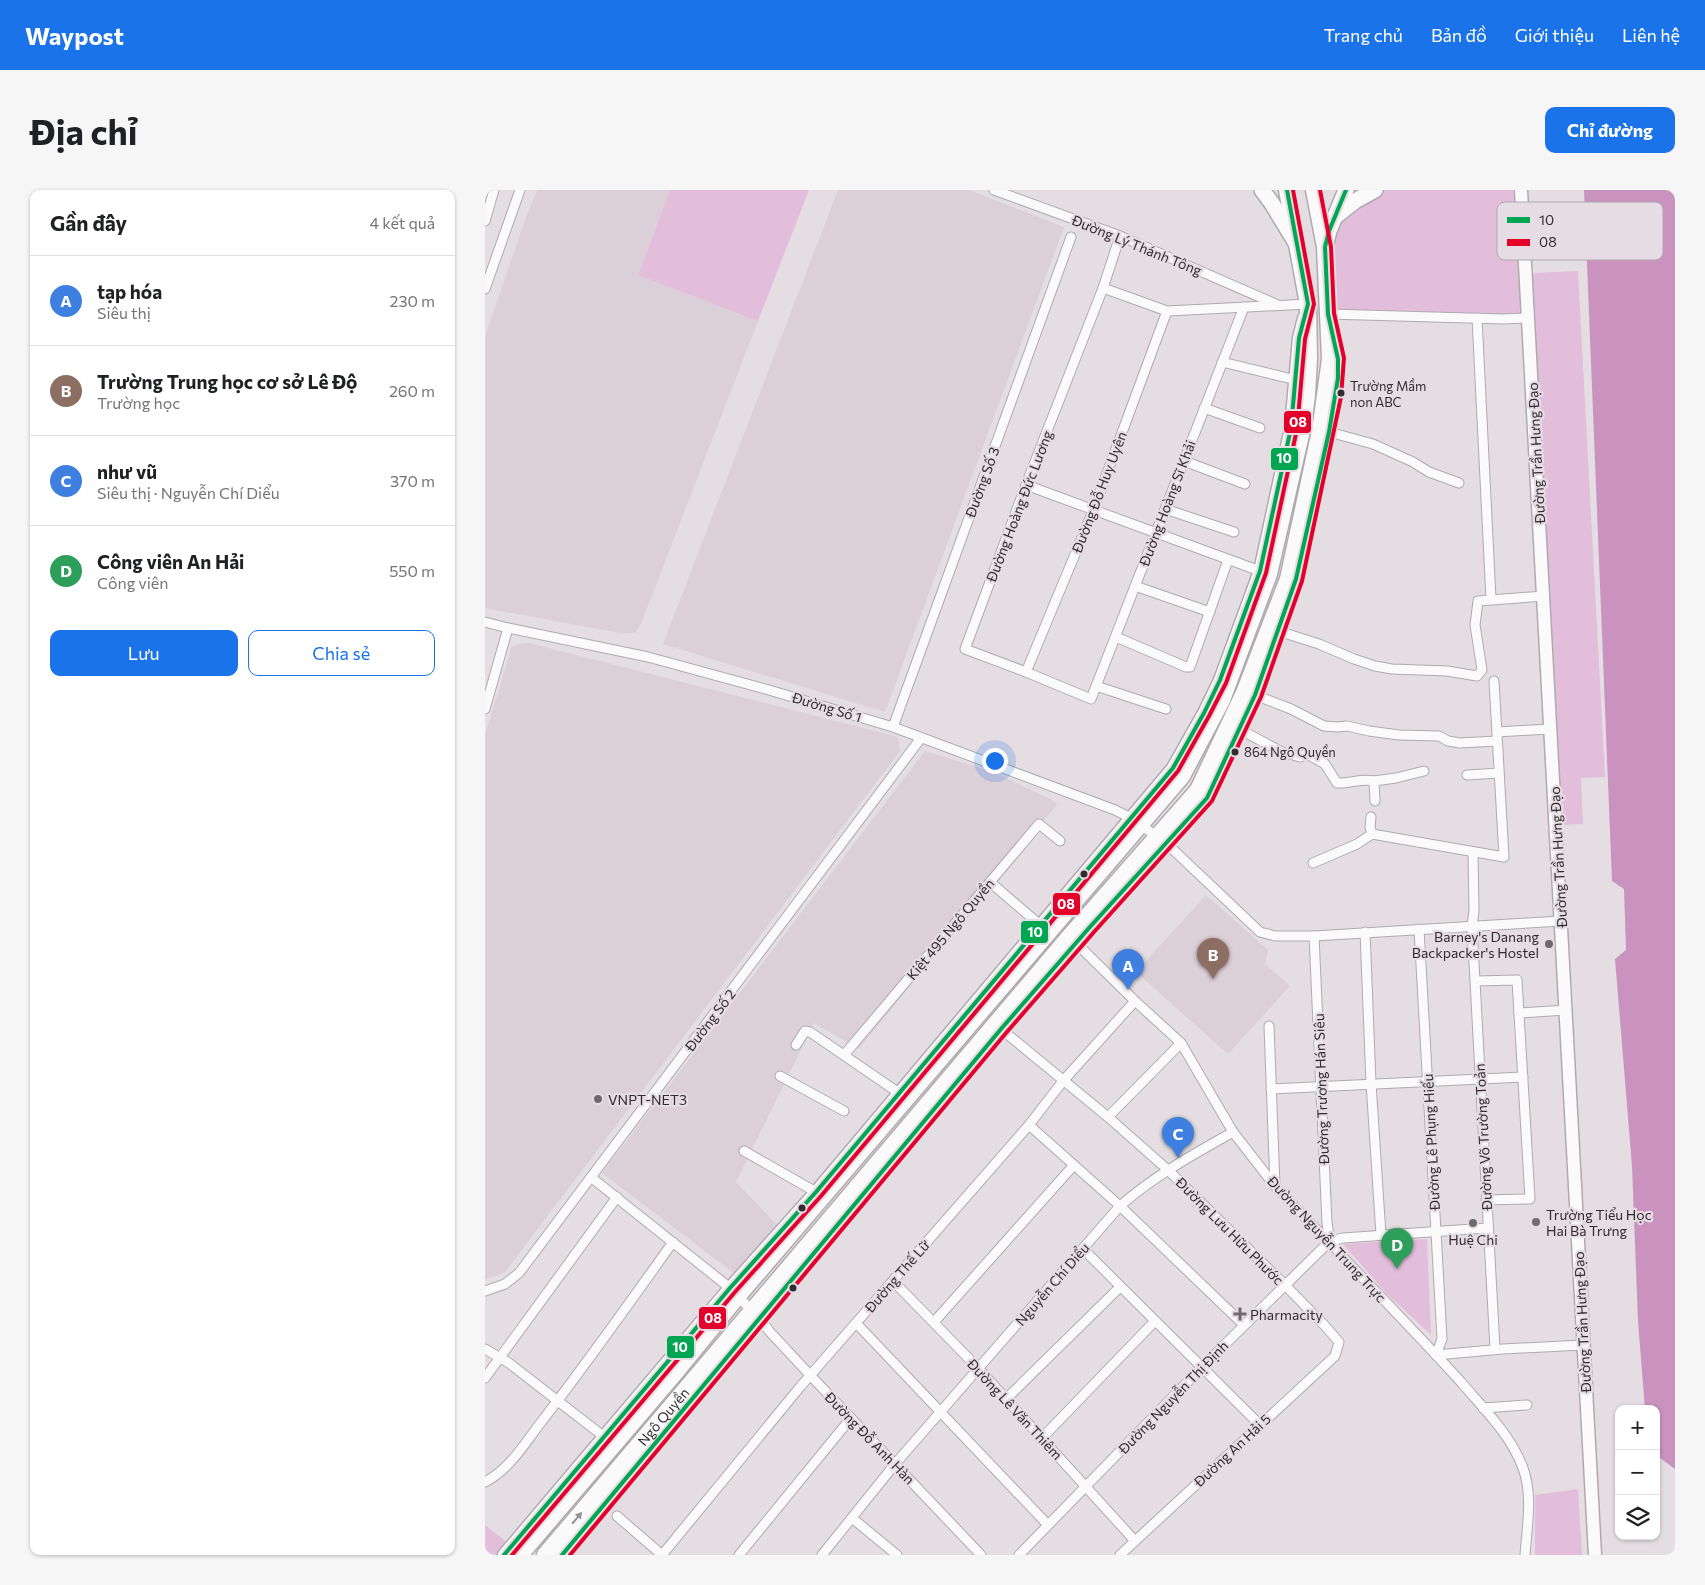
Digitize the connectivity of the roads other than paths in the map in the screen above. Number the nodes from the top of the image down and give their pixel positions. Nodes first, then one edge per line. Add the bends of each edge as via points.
1 (495, 190) edge
2 (520, 190) edge
3 (994, 190) edge
4 (1262, 190) edge
5 (1287, 190) edge
6 (1314, 190) edge
7 (1346, 190) edge
8 (1375, 190) edge
9 (1019, 194) edge
10 (486, 217) edge
11 (1335, 217) junction
12 (1120, 236) junction
13 (1071, 237) dead end
14 (1298, 247) junction
15 (1325, 247) junction
16 (1525, 260) edge
17 (1103, 288) junction
18 (485, 289) edge
19 (1308, 304) junction
20 (1278, 305) junction
21 (1244, 306) junction
22 (1167, 311) junction
23 (1328, 314) junction
24 (1477, 318) junction
25 (1528, 318) junction
26 (1222, 362) junction
27 (1295, 380) junction
28 (1204, 408) junction
29 (1260, 428) dead end
30 (1329, 432) junction
31 (1184, 461) junction
32 (1459, 483) dead end
33 (1245, 484) dead end
34 (1026, 485) junction
35 (1165, 509) junction
36 (1093, 511) junction
37 (1234, 532) dead end
38 (1155, 534) junction
39 (1227, 560) junction
40 (1260, 571) junction
41 (1135, 586) junction
42 (1544, 596) junction
43 (1491, 599) junction
44 (1209, 612) junction
45 (485, 622) edge
46 (504, 627) junction
47 (1278, 632) junction
48 (1116, 637) junction
49 (1026, 672) junction
50 (1495, 681) dead end
51 (1096, 686) junction
52 (1255, 695) junction
53 (1091, 699) joint
54 (485, 709) edge
55 (1166, 709) dead end
56 (893, 727) junction
57 (1239, 729) junction
58 (1550, 730) junction
59 (1497, 737) junction
60 (921, 738) junction
61 (1424, 771) dead end
62 (1499, 773) junction
63 (1467, 775) dead end
64 (1374, 781) junction
65 (1375, 801) dead end
66 (1371, 817) dead end
67 (1137, 822) junction
68 (1371, 834) junction
69 (1161, 840) junction
70 (1060, 842) dead end
71 (1473, 852) junction
72 (1313, 864) dead end
73 (990, 882) junction
74 (1561, 921) junction
75 (1040, 925) junction
76 (1472, 926) junction
77 (1419, 929) junction
78 (1365, 932) junction
79 (1314, 936) junction
80 (1076, 943) junction
81 (1476, 982) junction
82 (1135, 1001) junction
83 (1566, 1010) junction
84 (1519, 1013) junction
85 (1269, 1026) dead end
86 (1001, 1029) junction
87 (1181, 1043) junction
88 (796, 1045) dead end
89 (844, 1055) junction
90 (780, 1076) dead end
91 (1523, 1077) junction
92 (1481, 1079) junction
93 (1063, 1081) junction
94 (1428, 1081) junction
95 (1371, 1083) junction
96 (1321, 1087) junction
97 (1271, 1089) junction
98 (899, 1093) junction
99 (844, 1111) dead end
100 (1108, 1117) junction
101 (1029, 1125) junction
102 (1233, 1132) junction
103 (744, 1151) dead end
104 (1074, 1165) junction
105 (1168, 1170) junction
106 (592, 1178) junction
107 (1275, 1186) junction
108 (816, 1192) junction
109 (617, 1197) junction
110 (1486, 1200) junction
111 (1120, 1206) junction
112 (1487, 1228) junction
113 (1436, 1231) junction
114 (1381, 1235) junction
115 (1330, 1241) junction
116 (673, 1242) junction
117 (1083, 1249) junction
118 (893, 1281) junction
119 (1285, 1284) junction
120 (1120, 1287) junction
121 (487, 1290) edge
122 (734, 1292) junction
123 (756, 1315) junction
124 (934, 1322) junction
125 (1155, 1322) junction
126 (856, 1323) junction
127 (1244, 1325) junction
128 (1339, 1342) joint
129 (1583, 1345) junction
130 (485, 1349) edge
131 (1495, 1349) junction
132 (1436, 1355) junction
133 (500, 1357) junction
134 (1202, 1367) junction
135 (978, 1368) junction
136 (810, 1375) junction
137 (485, 1378) edge
138 (1006, 1399) junction
139 (558, 1400) junction
140 (1527, 1405) dead end
141 (1483, 1408) junction
142 (941, 1412) junction
143 (851, 1418) junction
144 (1260, 1424) junction
145 (1041, 1438) junction
146 (609, 1441) junction
147 (895, 1464) junction
148 (485, 1482) edge
149 (1087, 1487) junction
150 (617, 1516) dead end
151 (852, 1518) junction
152 (1048, 1525) junction
153 (1135, 1541) junction
154 (504, 1555) edge
155 (520, 1555) edge
156 (545, 1555) edge
157 (562, 1555) edge
158 (662, 1555) edge
159 (739, 1555) edge
160 (822, 1555) edge
161 (897, 1555) edge
162 (981, 1555) edge
163 (1019, 1555) edge
164 (1120, 1555) edge
165 (1525, 1555) edge
166 (1595, 1555) edge

1 - 10 street
2 - 18 street
3 - 9 street, Đường Lý Thánh Tông
4 - 14 main road
5 - 14 highway, Ngô Quyền
6 - 15 highway, Ngô Quyền
7 - 11 main road
8 - 11 main road
9 - 12 street, Đường Lý Thánh Tông
11 - 15 main road
12 - 17 street, Đường Hoàng Đức Lương
12 - 20 street, Đường Lý Thánh Tông
13 - 56 street, Đường Số 3
14 - 19 highway, Ngô Quyền
15 - 23 highway, Ngô Quyền
16 - 25 street, Đường Trần Hưng Đạo
17 - 22 street
17 - 34 street, Đường Hoàng Đức Lương
19 - 20 street
19 - 27 street via 1299,338
19 - 67 highway, Ngô Quyền via 1309,358 1303,426 1269,574 1222,700 1182,776
20 - 21 street
21 - 22 street
21 - 26 street, Đường Hoàng Sĩ Khải
22 - 36 street, Đường Đỗ Huy Uyên
23 - 24 street
23 - 30 street via 1338,359
23 - 69 highway, Ngô Quyền via 1330,359 1320,431 1288,579 1244,693 1198,790
24 - 25 street
24 - 43 street
25 - 42 street, Đường Trần Hưng Đạo
26 - 27 street
26 - 28 street, Đường Hoàng Sĩ Khải
27 - 40 street via 1291,428
28 - 29 street
28 - 31 street, Đường Hoàng Sĩ Khải
30 - 32 street via 1373,444
30 - 47 street via 1296,580
31 - 33 street
31 - 35 street, Đường Hoàng Sĩ Khải
34 - 36 street
34 - 49 street, Đường Hoàng Đức Lương via 965,649
35 - 37 street
35 - 38 street, Đường Hoàng Sĩ Khải
36 - 38 street
36 - 49 street, Đường Đỗ Huy Uyên
38 - 39 street
38 - 41 street, Đường Hoàng Sĩ Khải
39 - 40 street
39 - 44 street
40 - 67 street via 1205,713
41 - 44 street
41 - 48 street, Đường Hoàng Sĩ Khải
42 - 43 street
42 - 58 street, Đường Trần Hưng Đạo
43 - 47 street via 1478,601 1475,625 1482,670 1477,676 1375,666
44 - 48 street via 1188,668
45 - 46 street, Đường Số 1
46 - 54 street
46 - 56 street, Đường Số 1 via 648,657
47 - 52 street
48 - 51 street, Đường Hoàng Sĩ Khải
49 - 53 street, Đường Hoàng Đức Lương
50 - 59 street
51 - 53 street, Đường Hoàng Sĩ Khải
51 - 55 street
52 - 57 street
52 - 59 street via 1324,726 1439,736 1460,743
56 - 60 street, Đường Số 1
57 - 64 street via 1282,752 1300,757 1307,754 1325,764 1337,783
57 - 69 street via 1207,798
58 - 59 street
58 - 74 street, Đường Trần Hưng Đạo
59 - 62 street
60 - 67 street, Đường Số 1 via 1066,790
60 - 106 street, Đường Số 2
61 - 64 street
62 - 63 street
62 - 71 street via 1504,857
64 - 65 street
66 - 68 street
67 - 69 street, Đường Số 1
67 - 75 street
67 - 122 highway, Ngô Quyền
68 - 71 street
68 - 72 street
69 - 79 street, Đường Số 1 via 1260,932 1275,936
69 - 80 street
69 - 123 highway, Ngô Quyền via 1069,937
70 - 73 street, Kiệt 495 Ngô Quyền via 1039,824
71 - 76 street, Đường Võ Trường Toản
73 - 75 street
73 - 89 street, Kiệt 495 Ngô Quyền
74 - 76 street, Đường Số 1
74 - 83 street, Đường Trần Hưng Đạo
75 - 98 street
76 - 77 street, Đường Số 1
76 - 81 street, Đường Võ Trường Toản
77 - 78 street, Đường Số 1
77 - 94 street, Đường Lê Phụng Hiếu
78 - 79 street, Đường Số 1
78 - 95 street
79 - 96 street, Đường Trương Hán Siêu
80 - 82 street, Đường Nguyễn Trung Trực
80 - 86 street
81 - 84 street via 1517,980
81 - 92 street, Đường Võ Trường Toản
82 - 87 street, Đường Nguyễn Trung Trực
82 - 93 street, Đường Thế Lữ
83 - 84 street
83 - 129 street, Đường Trần Hưng Đạo
84 - 91 street
85 - 97 street
86 - 93 street, Đường Lưu Hữu Phước
86 - 123 street
87 - 100 street
87 - 102 street, Đường Nguyễn Trung Trực
88 - 89 street via 807,1031
89 - 98 street
90 - 99 street
91 - 92 street
91 - 110 street via 1530,1198
92 - 94 street
92 - 110 street, Đường Võ Trường Toản
93 - 100 street, Đường Lưu Hữu Phước
93 - 101 street, Đường Thế Lữ
94 - 95 street
94 - 113 street, Đường Lê Phụng Hiếu
95 - 96 street
95 - 114 street
96 - 97 street
96 - 115 street, Đường Trương Hán Siêu
97 - 107 street
98 - 108 street
100 - 105 street, Đường Lưu Hữu Phước
101 - 104 street
101 - 118 street, Đường Thế Lữ
102 - 105 street, Nguyễn Chí Diểu
102 - 107 street, Đường Nguyễn Trung Trực
103 - 108 street
104 - 111 street
104 - 124 street
105 - 111 street, Nguyễn Chí Diểu
105 - 119 street, Đường Lưu Hữu Phước
106 - 109 street, Đường Đỗ Anh Hàn
106 - 121 street, Đường Số 2 via 519,1273 505,1284
107 - 115 street, Đường Nguyễn Trung Trực
108 - 122 street
109 - 116 street, Đường Đỗ Anh Hàn
109 - 133 street
110 - 112 street, Đường Võ Trường Toản
111 - 117 street, Nguyễn Chí Diểu
111 - 127 street
112 - 113 street
112 - 131 street, Đường Võ Trường Toản
113 - 114 street
113 - 132 street, Đường Lê Phụng Hiếu via 1442,1339
114 - 115 street
115 - 119 street, Đường Nguyễn Thị Định
115 - 132 street, Đường Nguyễn Trung Trực
116 - 122 street, Đường Đỗ Anh Hàn
116 - 139 street
117 - 120 street
117 - 135 street, Nguyễn Chí Diểu
118 - 124 street, Đường Lê Văn Thiêm
118 - 126 street, Đường Thế Lữ
119 - 127 street, Đường Nguyễn Thị Định
119 - 128 street, Đường Lưu Hữu Phước
120 - 125 street
120 - 138 street
122 - 123 street, Đường Đỗ Anh Hàn
122 - 146 highway, Ngô Quyền
123 - 136 street, Đường Đỗ Anh Hàn
156 -> 123 highway, Ngô Quyền
123 - 157 street
124 - 135 street, Đường Lê Văn Thiêm
125 - 134 street
125 - 145 street
126 - 136 street, Đường Thế Lữ
126 - 142 street
127 - 134 street, Đường Nguyễn Thị Định
128 - 144 street, Đường An Hải 5 via 1335,1356
129 - 131 street
129 - 166 street, Đường Trần Hưng Đạo
130 - 133 street
131 - 132 street
132 - 141 street, Đường Nguyễn Trung Trực
133 - 137 street
133 - 139 street
134 - 144 street
134 - 149 street, Đường Nguyễn Thị Định
135 - 138 street, Đường Lê Văn Thiêm
135 - 142 street, Nguyễn Chí Diểu
136 - 143 street, Đường Đỗ Anh Hàn
136 - 158 street, Đường Thế Lữ
138 - 145 street, Đường Lê Văn Thiêm
139 - 146 street
139 - 148 street via 508,1465
140 - 141 street
141 - 165 street, Đường Nguyễn Trung Trực via 1512,1446 1523,1467 1528,1497
142 - 147 street, Nguyễn Chí Diểu
142 - 152 street
143 - 147 street, Đường Đỗ Anh Hàn
143 - 159 street
144 - 153 street, Đường An Hải 5
145 - 149 street, Đường Lê Văn Thiêm
146 - 154 street
146 - 155 highway, Ngô Quyền
147 - 151 street, Nguyễn Chí Diểu
147 - 162 street, Đường Đỗ Anh Hàn
149 - 152 street, Đường Nguyễn Thị Định
149 - 153 street, Đường Lê Văn Thiêm
150 - 158 street
151 - 160 street, Nguyễn Chí Diểu
151 - 161 street
152 - 163 street, Đường Nguyễn Thị Định
153 - 164 street, Đường An Hải 5

